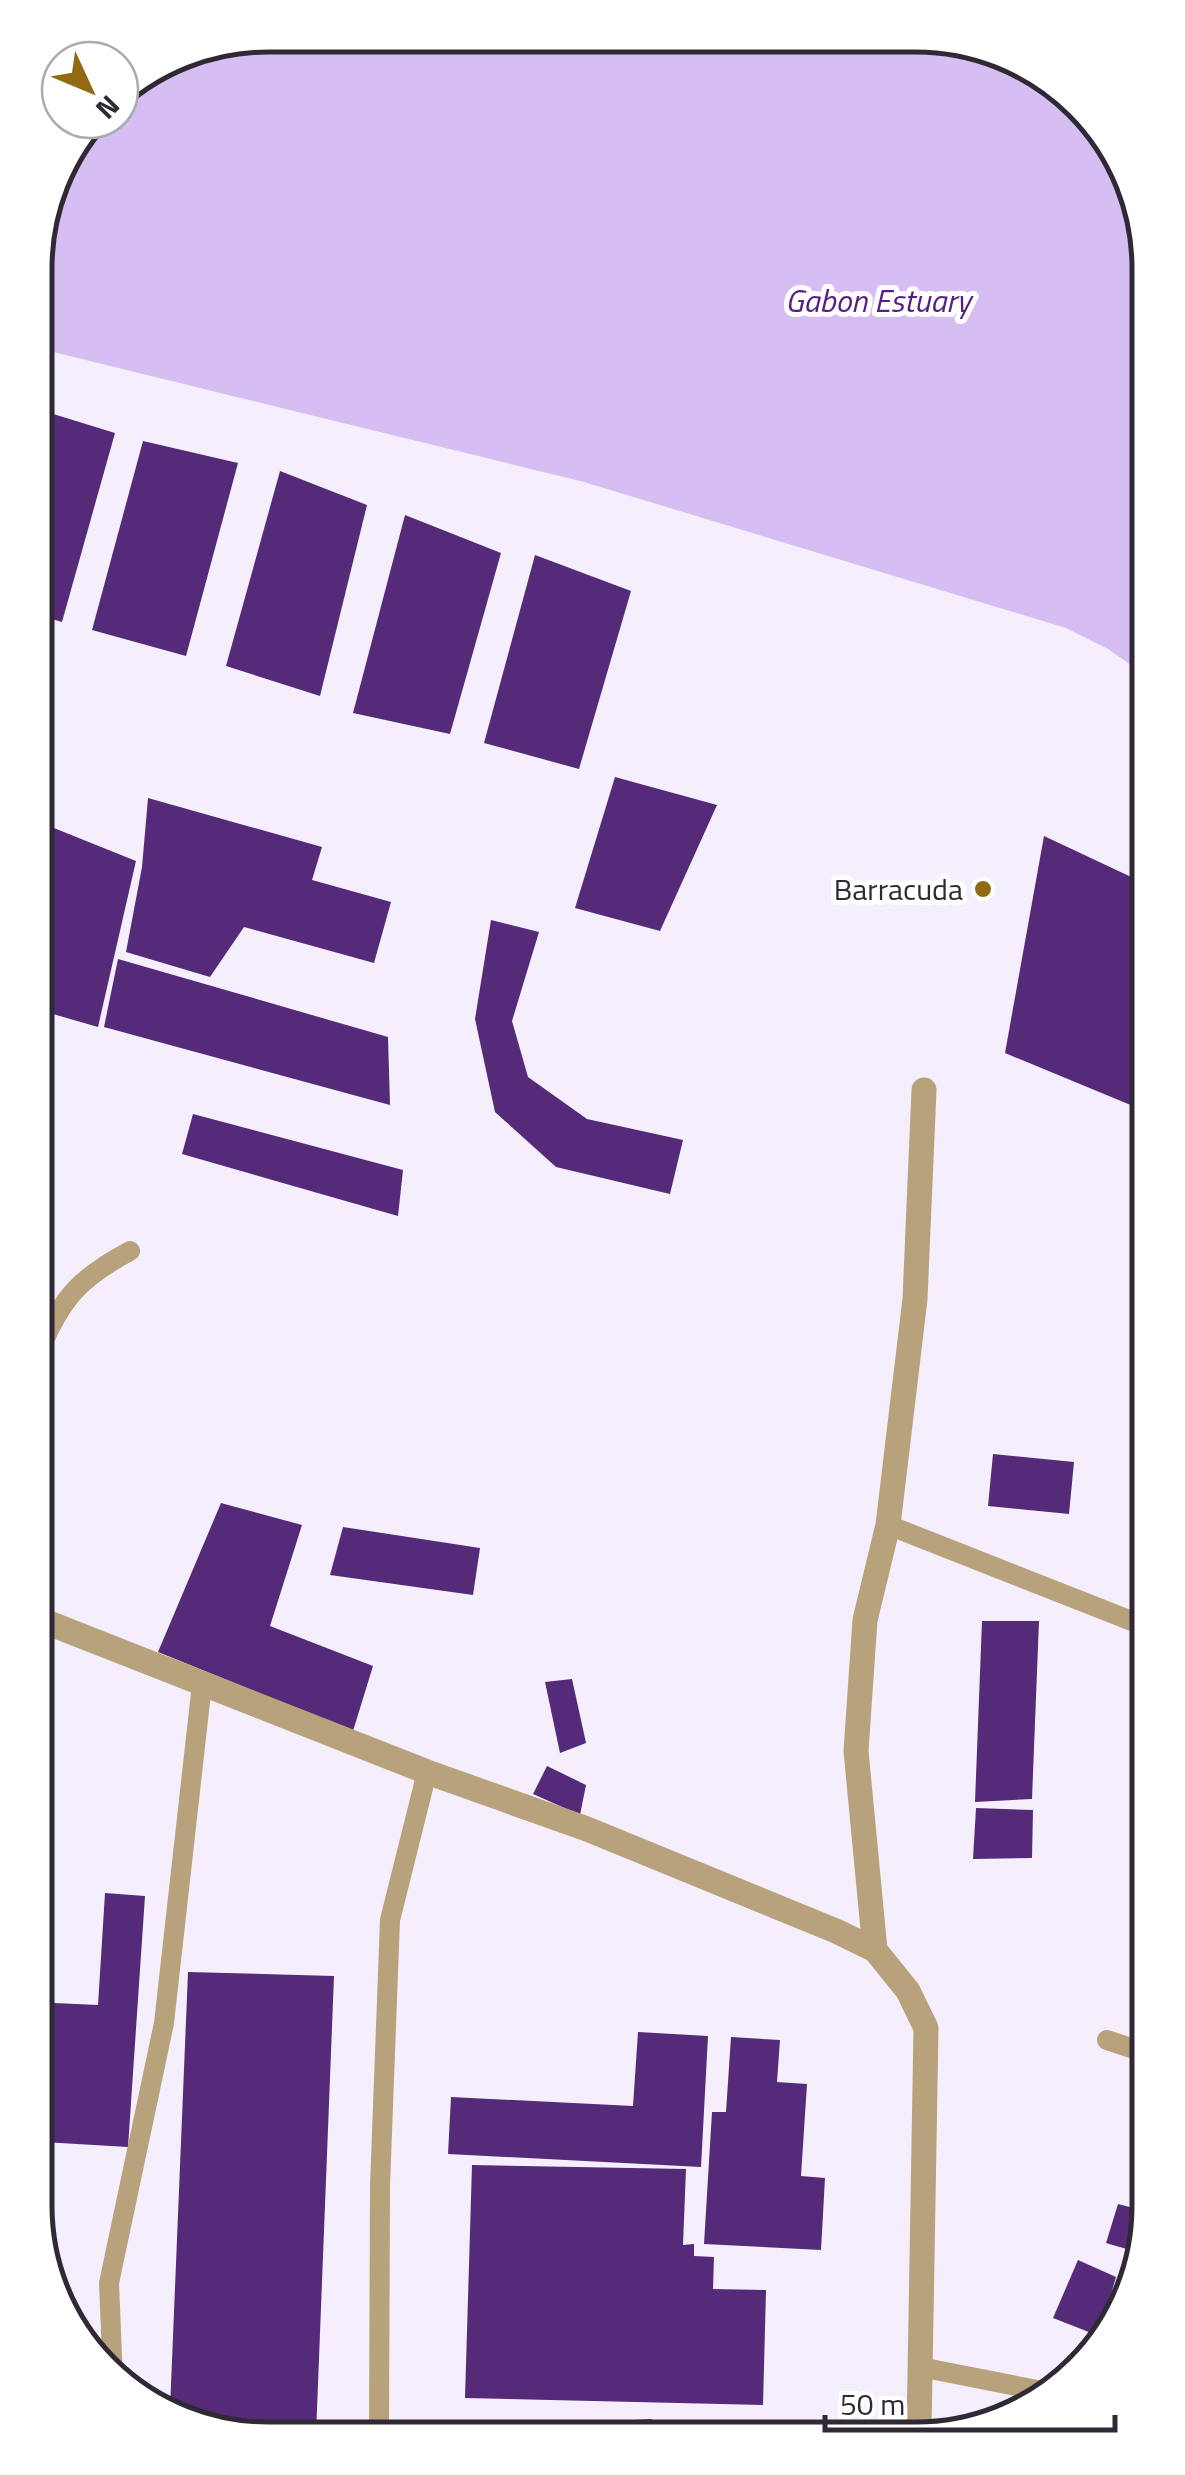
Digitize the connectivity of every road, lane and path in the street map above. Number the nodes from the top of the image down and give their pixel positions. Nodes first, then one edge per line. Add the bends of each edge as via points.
1 (924, 1090) dead end
2 (130, 1251) dead end
3 (52, 1318) edge
4 (888, 1525) junction
5 (1132, 1621) edge
6 (52, 1624) edge
7 (202, 1684) junction
8 (427, 1772) junction
9 (874, 1950) junction
10 (1108, 2040) dead end
11 (1132, 2048) edge
12 (112, 2355) edge
13 (920, 2367) junction
14 (1032, 2389) edge
15 (379, 2422) edge
16 (919, 2422) edge

1 - 4 street via 916,1299
2 - 3 lane via 94,1270
4 - 5 lane
4 - 9 street via 865,1620 856,1751
6 - 7 street
7 - 8 street
7 - 12 lane via 164,2023 109,2283
8 - 9 street via 622,1843
8 - 15 lane via 390,1920
9 - 13 street via 908,1991 926,2028
10 - 11 lane
13 - 14 lane
13 - 16 street

